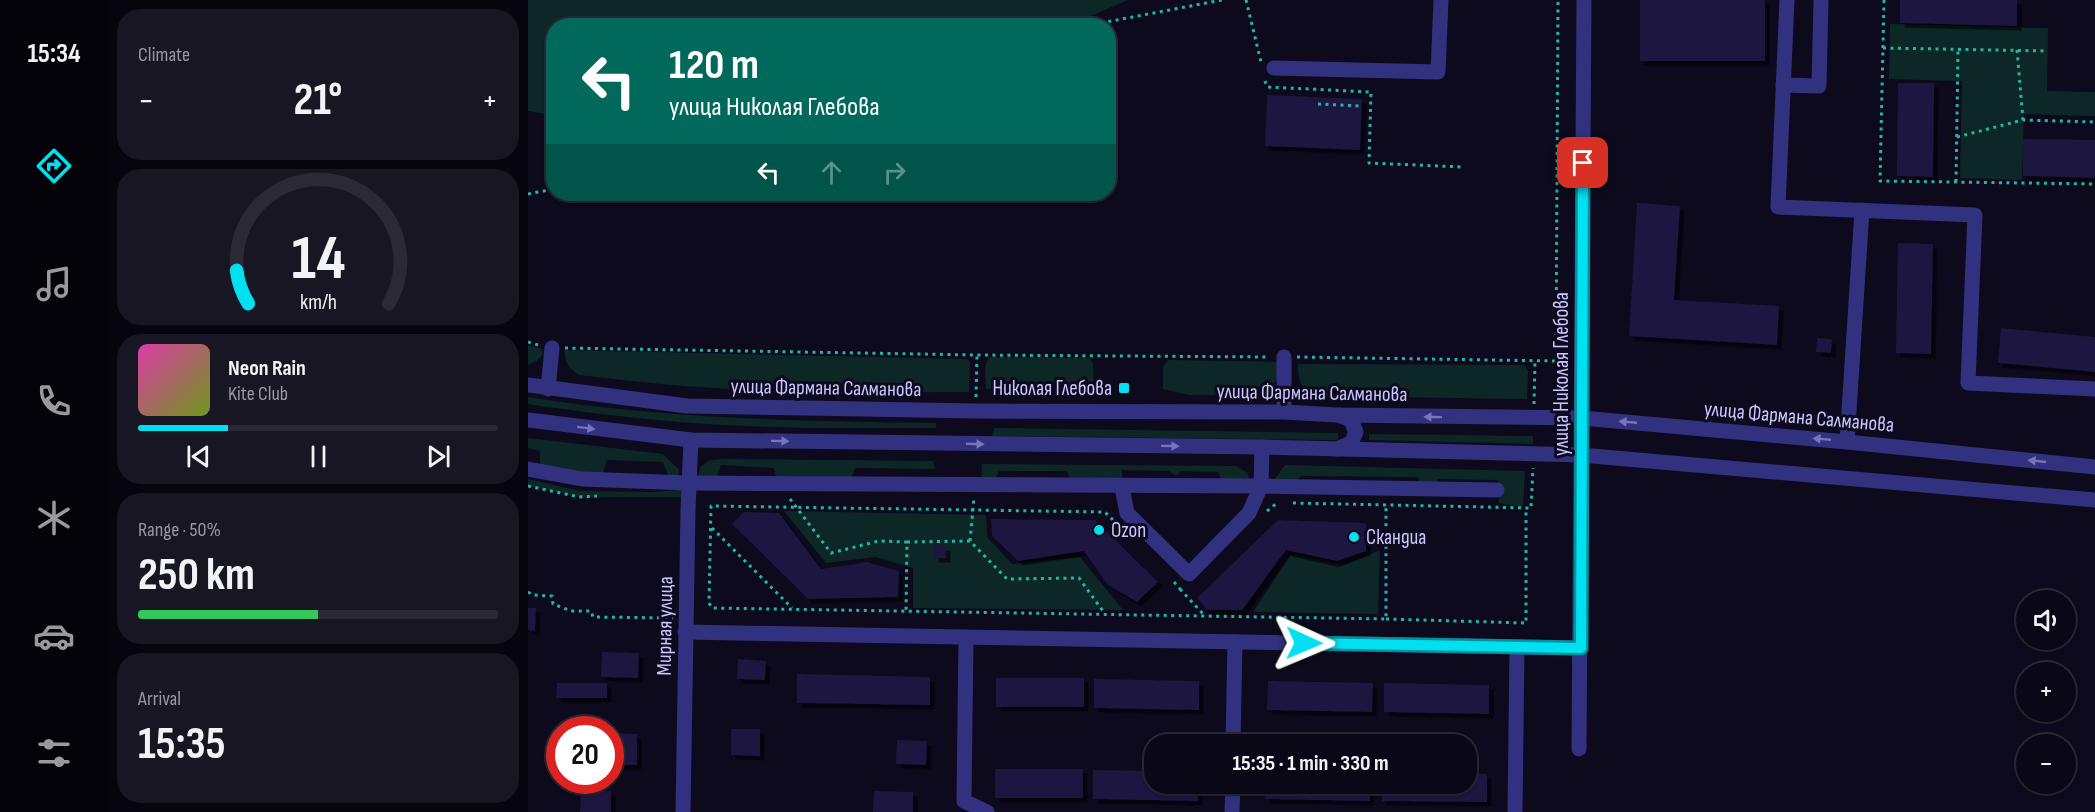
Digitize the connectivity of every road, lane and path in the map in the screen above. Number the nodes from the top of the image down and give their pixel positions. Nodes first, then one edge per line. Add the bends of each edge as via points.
1 (1222, 0) edge
2 (1246, 0) edge
3 (1442, 0) edge
4 (1558, 0) edge
5 (1584, 0) edge
6 (1787, 0) edge
7 (1821, 0) edge
8 (1884, 0) edge
9 (1116, 22) edge
10 (1883, 48) junction
11 (1958, 50) junction
12 (2017, 50) junction
13 (2048, 51) dead end
14 (1267, 70) junction
15 (1783, 85) junction
16 (1318, 104) dead end
17 (1362, 106) dead end
18 (2023, 120) junction
19 (2095, 122) edge
20 (1957, 137) junction
21 (1462, 167) dead end
22 (1956, 182) junction
23 (2095, 184) edge
24 (546, 191) edge
25 (528, 194) edge
26 (1862, 210) junction
27 (528, 342) edge
28 (552, 348) junction
29 (977, 355) junction
30 (1284, 357) junction
31 (1535, 361) junction
32 (528, 385) edge
33 (548, 389) junction
34 (2095, 389) edge
35 (976, 399) dead end
36 (1284, 412) junction
37 (1533, 412) dead end
38 (1337, 414) junction
39 (1582, 418) junction
40 (528, 420) edge
41 (692, 440) junction
42 (1847, 442) junction
43 (1262, 447) junction
44 (1337, 449) junction
45 (1581, 455) junction
46 (2095, 466) edge
47 (528, 469) edge
48 (1533, 470) dead end
49 (689, 483) junction
50 (1262, 486) junction
51 (1122, 487) junction
52 (1497, 490) dead end
53 (786, 495) dead end
54 (974, 497) dead end
55 (2095, 500) edge
56 (1386, 506) junction
57 (798, 507) junction
58 (1526, 508) junction
59 (974, 510) junction
60 (1259, 518) dead end
61 (1114, 520) dead end
62 (711, 527) junction
63 (970, 541) junction
64 (907, 542) junction
65 (1172, 581) dead end
66 (1189, 581) dead end
67 (1180, 589) junction
68 (528, 592) edge
69 (712, 608) junction
70 (793, 610) junction
71 (906, 611) junction
72 (708, 614) dead end
73 (1106, 615) junction
74 (1205, 616) junction
75 (1386, 619) junction
76 (686, 626) junction
77 (966, 637) junction
78 (1235, 642) junction
79 (1517, 647) junction
80 (1581, 648) junction
81 (1233, 734) edge
82 (1580, 749) dead end
83 (1233, 794) edge
84 (964, 806) edge
85 (683, 812) edge
86 (987, 812) edge
87 (1232, 812) edge
88 (1515, 812) edge

1 - 9 path
2 - 14 path
3 - 14 street via 1438,72
4 - 31 path via 1556,361
5 - 39 street, улица Николая Глебова
6 - 15 street
7 - 15 street via 1819,86
8 - 10 path
10 - 11 path
10 - 22 path via 1880,181
11 - 12 path
11 - 20 path
12 - 13 path
12 - 18 path
14 - 21 path via 1267,87 1371,92 1369,163
15 - 26 street via 1778,207
16 - 17 path
18 - 19 path
18 - 20 path
20 - 22 path
22 - 23 path
24 - 25 path
26 - 34 street via 1975,215 1968,383
26 - 42 street
27 - 28 path
28 - 29 path
28 - 33 street
29 - 30 path
29 - 35 path
30 - 31 path
30 - 36 street
31 - 37 path
32 - 33 street, улица Фармана Салманова
33 - 36 street, улица Фармана Салманова via 687,406
36 - 38 street, улица Фармана Салманова
39 -> 38 street, улица Фармана Салманова
38 - 44 street via 1351,420 1356,432 1352,443
42 -> 39 street, улица Фармана Салманова
39 - 45 street, улица Николая Глебова
40 -> 41 street
41 -> 43 street
41 - 49 street, Мирная улица
46 -> 42 street, улица Фармана Салманова
43 - 44 street
43 - 50 street
44 - 45 street
45 - 55 street
45 - 80 street, улица Николая Глебова
47 - 49 street via 582,479
48 - 58 path via 1532,508
49 - 51 street
49 - 76 street, Мирная улица
50 - 51 street
50 - 51 street via 1249,513 1189,574 1127,513
50 - 52 street
53 - 57 path
54 - 59 path
56 - 58 path
56 - 60 path via 1277,503
56 - 75 path
57 - 59 path
57 - 62 path via 711,506
57 - 64 path via 831,553 879,542
58 - 75 path via 1526,623
59 - 61 path via 1105,512
59 - 63 path
62 - 69 path
62 - 70 path
63 - 64 path
63 - 73 path via 1007,579 1079,578
64 - 71 path
65 - 67 path
66 - 67 path
67 - 74 path
68 - 76 path via 552,596 553,604 571,611 591,611 593,616
69 - 70 path
69 - 72 path
70 - 71 path
71 - 73 path
73 - 74 path
74 - 75 path
76 - 77 street
76 - 85 street, Мирная улица
77 - 78 street
77 - 84 street
78 - 79 street
78 - 81 street
79 - 80 street
79 - 88 street
80 - 82 street, улица Николая Глебова
83 - 87 street
84 - 86 street

